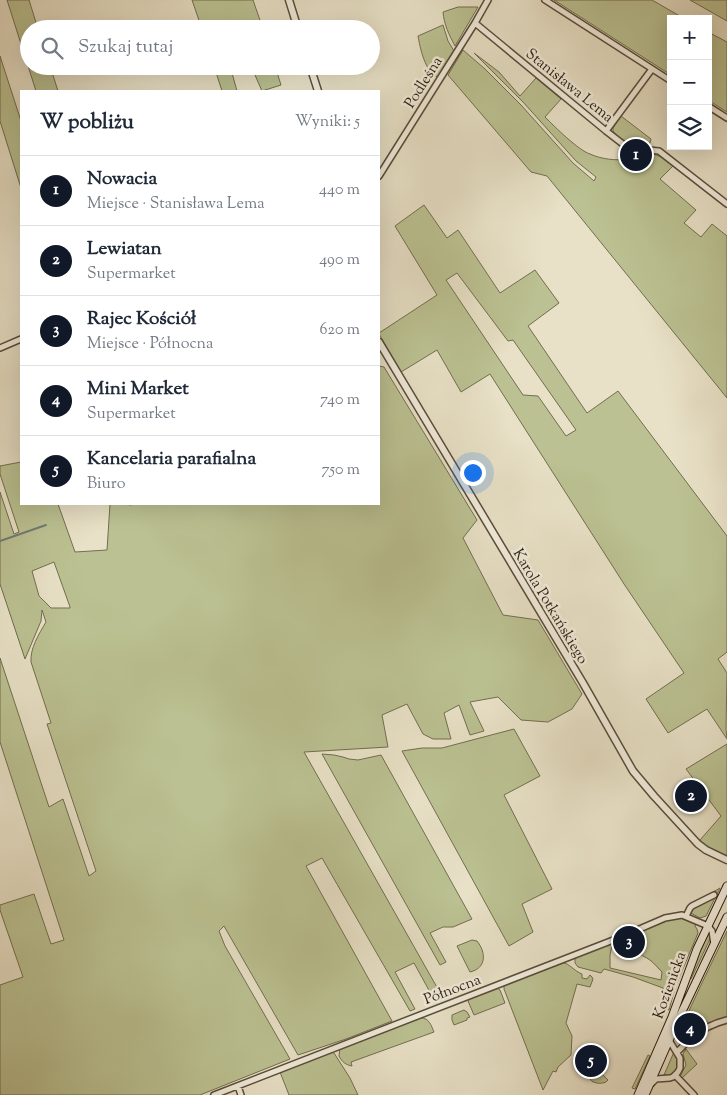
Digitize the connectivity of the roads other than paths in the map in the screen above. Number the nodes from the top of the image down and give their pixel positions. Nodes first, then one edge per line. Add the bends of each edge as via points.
1 (289, 0) edge
2 (488, 0) edge
3 (545, 0) edge
4 (295, 20) edge
5 (475, 23) junction
6 (652, 69) junction
7 (313, 75) edge
8 (667, 78) edge
9 (318, 90) edge
10 (712, 109) edge
11 (727, 118) edge
12 (606, 131) junction
13 (380, 174) edge
14 (727, 204) edge
15 (20, 339) edge
16 (380, 344) edge
17 (0, 348) edge
18 (726, 860) edge
19 (727, 886) edge
20 (714, 895) dead end
21 (716, 908) junction
22 (686, 916) junction
23 (727, 916) edge
24 (704, 924) junction
25 (714, 944) junction
26 (727, 1020) edge
27 (669, 1040) junction
28 (677, 1052) junction
29 (653, 1061) junction
30 (658, 1075) junction
31 (676, 1076) junction
32 (238, 1086) junction
33 (214, 1095) edge
34 (241, 1095) edge
35 (638, 1095) edge
36 (645, 1095) edge
37 (694, 1095) edge

1 - 4 street
2 - 5 street, Podleśna
3 - 6 street
5 - 12 street, Stanisława Lema
5 - 13 street, Podleśna
6 - 8 street
6 - 12 street
7 - 9 street
10 - 11 street
12 - 14 street, Stanisława Lema via 628,148 659,151
15 - 17 street
16 - 18 street, Karola Potkańskiego via 633,771 698,844
19 - 21 main road, Kozienicka
20 - 22 street via 692,906
21 - 23 main road via 720,915
21 - 24 main road, Kozienicka
22 - 24 street
22 - 32 street, Północna via 665,918
23 - 25 main road, Kozienicka
24 - 25 street via 712,931
24 - 29 main road, Kozienicka via 704,933
25 - 27 main road, Kozienicka
26 - 28 street via 697,1034
27 - 28 street
27 - 30 main road, Kozienicka
28 - 31 street via 681,1065
29 - 30 street
29 - 35 main road, Kozienicka
30 - 31 street
30 - 36 main road, Kozienicka
31 - 37 street
32 - 33 street, Północna
32 - 34 street

